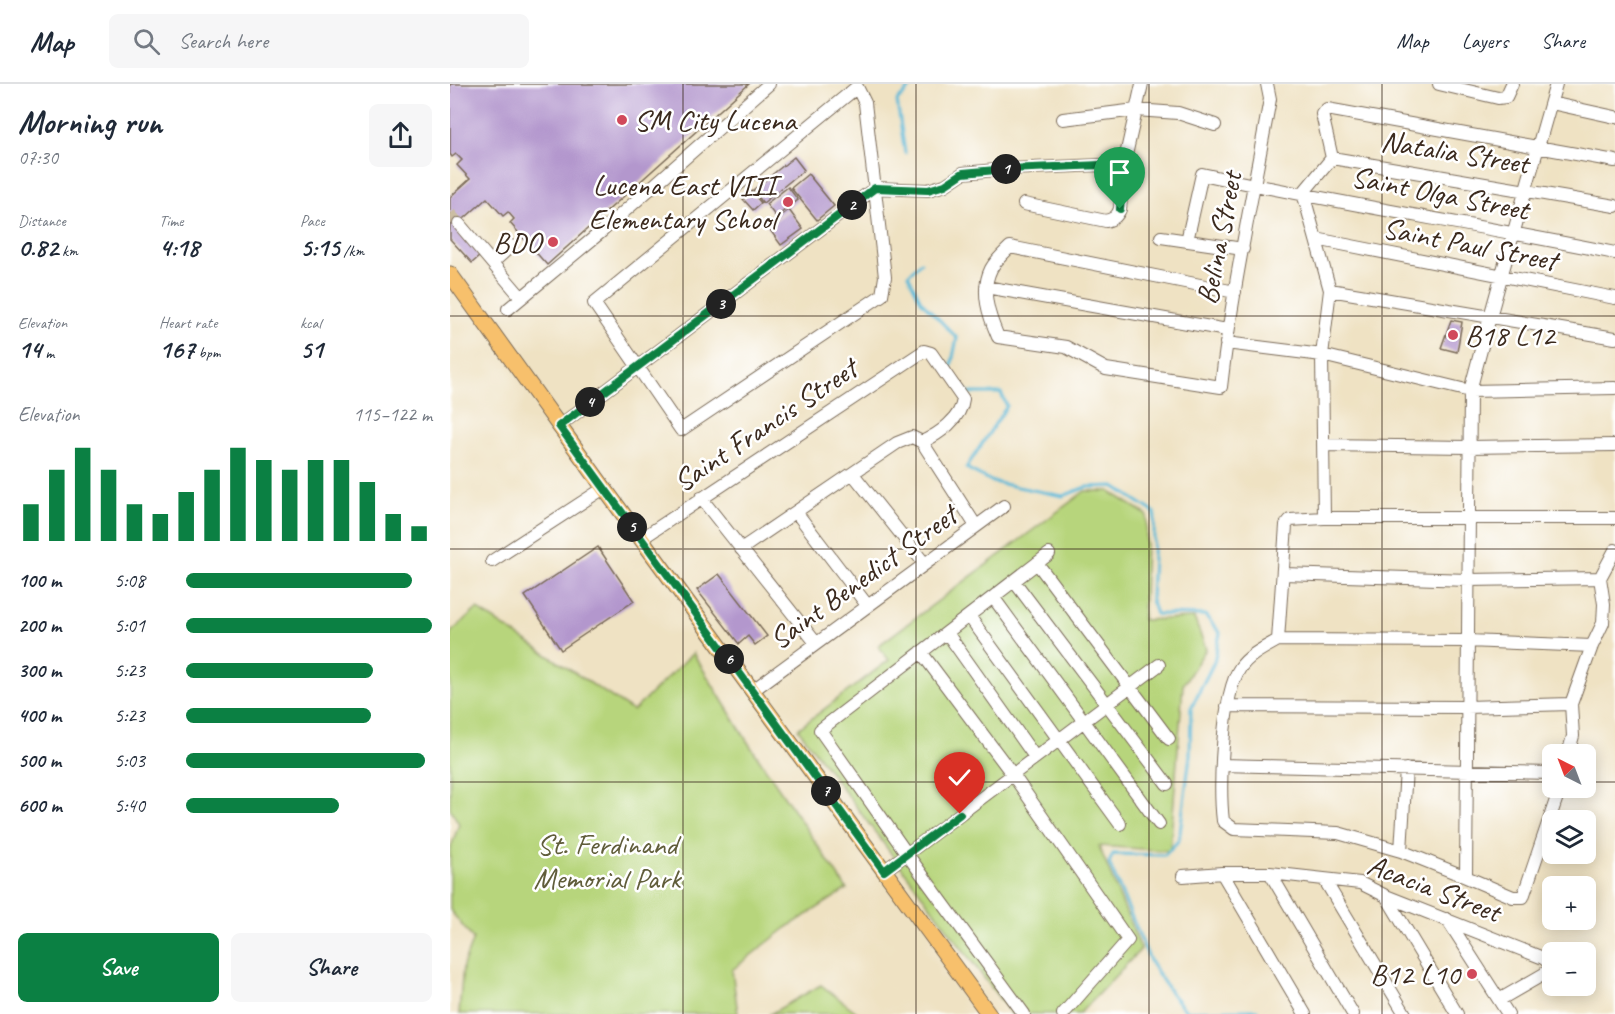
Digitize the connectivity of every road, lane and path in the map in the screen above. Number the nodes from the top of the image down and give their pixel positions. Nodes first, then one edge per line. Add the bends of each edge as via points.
1 (769, 84) edge
2 (1142, 84) edge
3 (1266, 84) edge
4 (1438, 84) edge
5 (1512, 84) edge
6 (1556, 84) edge
7 (1551, 103) junction
8 (1136, 110) junction
9 (1615, 117) edge
10 (1063, 119) dead end
11 (1215, 125) dead end
12 (1538, 147) junction
13 (1332, 158) junction
14 (1615, 161) edge
15 (1124, 164) junction
16 (1255, 185) junction
17 (875, 188) junction
18 (1526, 190) junction
19 (1303, 194) junction
20 (1024, 204) dead end
21 (1615, 206) edge
22 (459, 224) tunnel mouth
23 (1514, 232) junction
24 (1161, 237) dead end
25 (1316, 239) junction
26 (1187, 241) junction
27 (511, 246) dead end
28 (1243, 249) junction
29 (1615, 253) edge
30 (492, 262) junction
31 (450, 274) edge
32 (1501, 277) junction
33 (986, 286) junction
34 (1330, 290) junction
35 (1235, 292) junction
36 (521, 297) junction
37 (1615, 298) edge
38 (508, 309) dead end
39 (1489, 318) junction
40 (1227, 330) junction
41 (1615, 338) edge
42 (1226, 343) junction
43 (1322, 355) junction
44 (638, 366) junction
45 (1615, 388) edge
46 (1470, 391) junction
47 (559, 426) junction
48 (922, 442) junction
49 (1323, 445) junction
50 (1615, 445) edge
51 (1469, 447) junction
52 (853, 474) junction
53 (604, 489) junction
54 (701, 498) junction
55 (1004, 506) dead end
56 (796, 512) junction
57 (1324, 518) junction
58 (1469, 518) junction
59 (1615, 518) edge
60 (976, 526) junction
61 (641, 539) junction
62 (741, 549) junction
63 (1615, 550) edge
64 (1049, 554) dead end
65 (492, 561) dead end
66 (924, 563) junction
67 (1037, 563) junction
68 (1284, 574) junction
69 (1600, 578) junction
70 (1468, 580) junction
71 (1014, 581) junction
72 (993, 597) junction
73 (867, 605) junction
74 (969, 616) junction
75 (947, 633) junction
76 (1278, 640) junction
77 (1468, 641) junction
78 (816, 643) junction
79 (1592, 646) junction
80 (921, 652) junction
81 (1159, 665) dead end
82 (1130, 687) junction
83 (752, 691) junction
84 (1107, 704) junction
85 (1571, 704) junction
86 (1227, 706) junction
87 (1467, 707) junction
88 (1083, 721) junction
89 (1169, 739) dead end
90 (1059, 740) junction
91 (1571, 744) edge
92 (1035, 757) junction
93 (1222, 765) junction
94 (1406, 769) junction
95 (1467, 770) junction
96 (1542, 773) edge
97 (1012, 774) junction
98 (1167, 784) dead end
99 (1557, 798) edge
100 (1120, 824) dead end
101 (1159, 824) dead end
102 (1401, 851) junction
103 (907, 854) junction
104 (884, 871) junction
105 (1222, 873) junction
106 (1270, 873) junction
107 (1183, 876) dead end
108 (1466, 877) junction
109 (1324, 879) junction
110 (1386, 896) junction
111 (1446, 918) junction
112 (1542, 958) edge
113 (1542, 975) edge
114 (1499, 1000) junction
115 (989, 1014) edge
116 (1024, 1014) edge
117 (1064, 1014) edge
118 (1305, 1014) edge
119 (1353, 1014) edge
120 (1405, 1014) edge
121 (1457, 1014) edge
122 (1508, 1014) edge

1 - 36 street
2 - 8 street
3 - 16 street, Belina Street via 1270,99
4 - 5 street via 1498,98 1506,97
6 - 7 street
7 - 9 street
7 - 12 street
8 - 10 street
8 - 11 street via 1178,113
8 - 15 street
12 - 13 street via 1326,109 1322,114
12 - 14 street
12 - 18 street
13 - 18 street, Natalia Street
13 - 19 street
15 - 17 street via 963,173 928,190
15 - 20 street via 1120,209 1113,219 1106,221
16 - 19 street, Saint Olga Street
16 - 26 street, Saint Olga Street via 1202,174
16 - 28 street, Belina Street
17 - 44 street
17 - 44 street via 885,276 882,296 681,430
17 - 44 street via 865,103 857,87 594,303
18 - 21 street, Natalia Street
18 - 23 street
19 - 23 street, Saint Olga Street
19 - 25 street
22 - 30 street
23 - 29 street, Saint Olga Street
23 - 32 street
24 - 26 street
25 - 32 street, Saint Paul Street
25 - 34 street
26 - 28 street
27 - 30 street
28 - 35 street, Belina Street
30 - 36 street
31 - 47 main road
32 - 37 street, Saint Paul Street
32 - 39 street
33 - 35 street via 992,268 1010,247
33 - 40 street
33 - 42 street, Belina Street via 987,311 998,338 1066,347 1106,369 1221,387
34 - 39 street
34 - 43 street
35 - 40 street, Belina Street
36 - 38 street
39 - 41 street
39 - 46 street
40 - 42 street, Belina Street
42 - 43 street
43 - 46 street
43 - 49 street
44 - 47 street
45 - 46 street
46 - 51 street
47 - 53 main road
48 - 52 street via 912,437 897,443
48 - 54 street, Saint Francis Street via 949,423 962,408 963,399 931,353 924,351
48 - 60 street
49 - 51 street
49 - 57 street
50 - 51 street
51 - 58 street
52 - 56 street
52 - 66 street
53 - 61 main road
53 - 65 street
54 - 61 street, Saint Francis Street
54 - 62 street
55 - 60 street, Saint Benedict Street
56 - 62 street
56 - 73 street
57 - 58 street
57 - 68 street via 1290,520 1286,525
58 - 59 street
58 - 70 street
60 - 66 street, Saint Benedict Street
61 - 83 main road
62 - 78 street
63 - 69 street
64 - 67 street
66 - 73 street, Saint Benedict Street
67 - 71 street
67 - 82 street
68 - 70 street
68 - 76 street
69 - 70 street
69 - 79 street via 1603,623
70 - 77 street
71 - 72 street
71 - 84 street
72 - 74 street
72 - 88 street
73 - 78 street, Saint Benedict Street
74 - 75 street
74 - 90 street
75 - 80 street
75 - 92 street
76 - 77 street
76 - 86 street via 1258,651 1239,669
77 - 79 street
77 - 87 street
78 - 83 street, Saint Benedict Street
79 - 85 street
80 - 97 street
80 - 103 street via 820,730
81 - 82 street
82 - 84 street
82 - 89 street
83 - 104 main road
84 - 88 street
84 - 98 street
85 - 87 street
85 - 91 street
86 - 87 street
86 - 93 street
87 - 95 street
88 - 90 street
88 - 101 street
90 - 92 street
90 - 100 street
92 - 97 street
93 - 94 street
93 - 102 street via 1223,821 1234,829 1338,833
94 - 95 street
94 - 102 street
95 - 96 street
95 - 108 street
97 - 103 street
97 - 117 street via 1128,940
99 - 108 street via 1523,897 1513,897
102 - 108 street
103 - 104 street
103 - 116 street
104 - 115 main road
105 - 106 street, Acacia Street
105 - 107 street, Acacia Street
105 - 118 street
106 - 109 street, Acacia Street
106 - 119 street
109 - 110 street, Acacia Street via 1360,883
109 - 120 street
110 - 111 street, Acacia Street
110 - 121 street
111 - 112 street, Acacia Street
111 - 114 street
113 - 114 street
114 - 122 street

